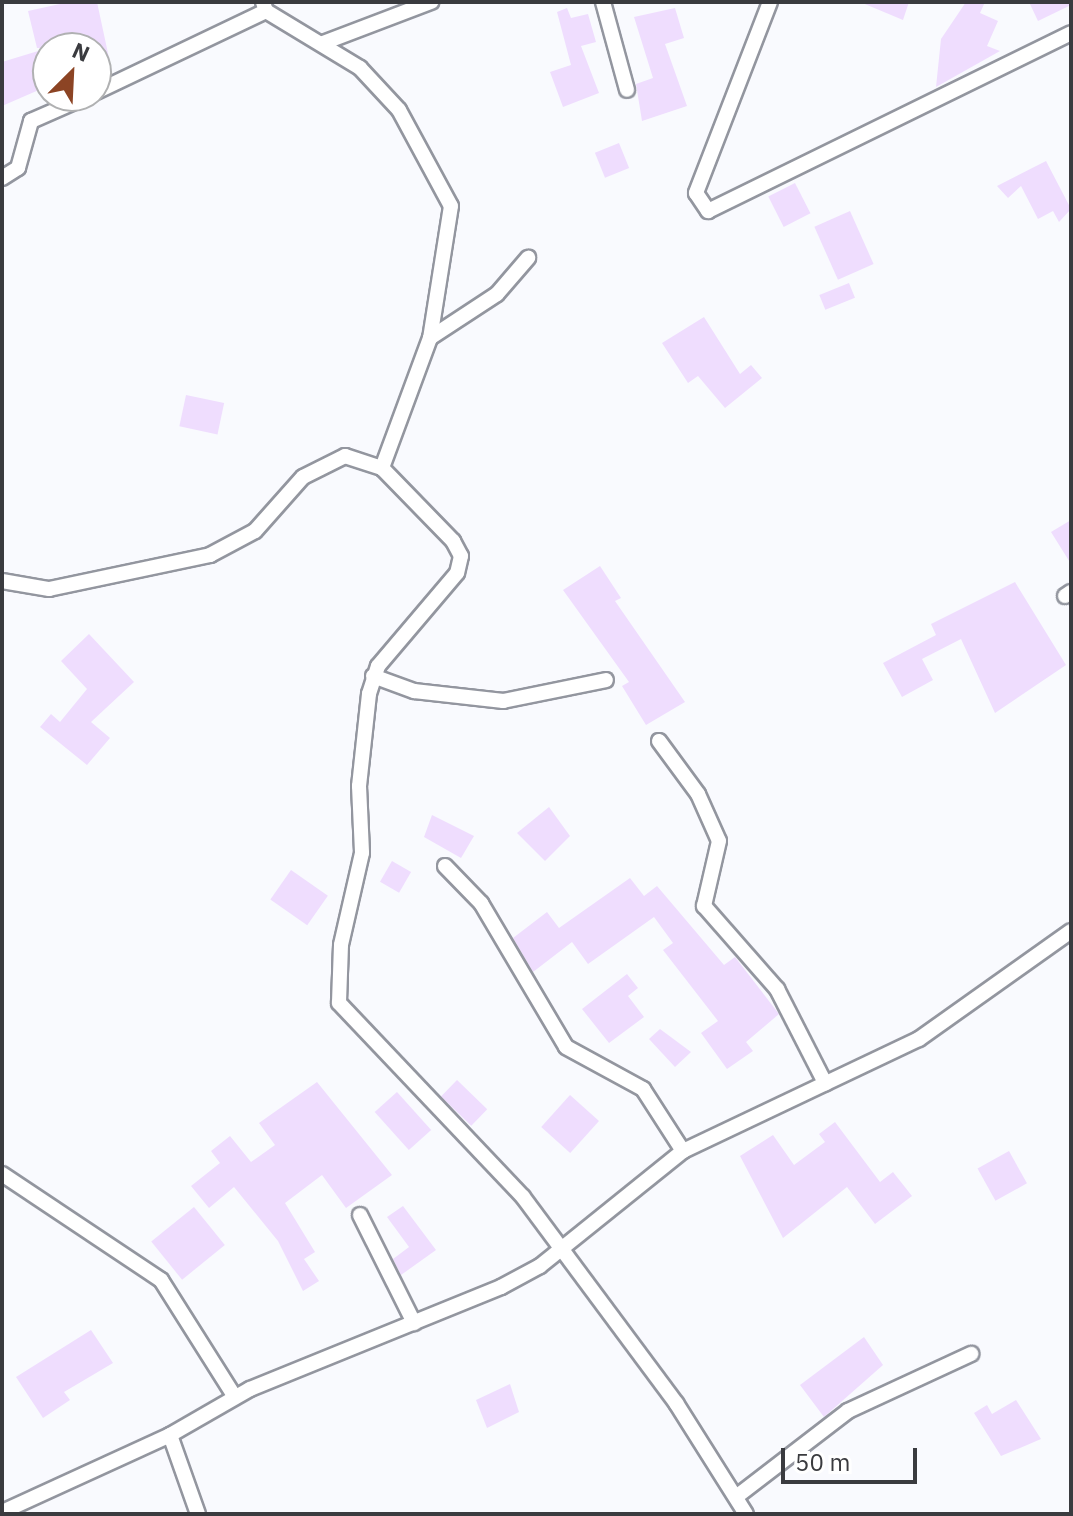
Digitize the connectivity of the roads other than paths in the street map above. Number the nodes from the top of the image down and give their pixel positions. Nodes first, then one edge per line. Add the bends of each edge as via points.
1 (431, 2) edge
2 (603, 2) edge
3 (770, 2) edge
4 (264, 6) edge
5 (1071, 33) edge
6 (323, 43) junction
7 (112, 84) edge
8 (627, 90) dead end
9 (52, 112) edge
10 (2, 178) edge
11 (528, 258) dead end
12 (430, 338) junction
13 (382, 468) junction
14 (2, 581) edge
15 (373, 676) junction
16 (606, 680) dead end
17 (659, 741) dead end
18 (445, 866) dead end
19 (1071, 931) edge
20 (825, 1083) junction
21 (683, 1151) junction
22 (2, 1174) edge
23 (360, 1215) dead end
24 (560, 1249) junction
25 (414, 1323) junction
26 (971, 1354) dead end
27 (235, 1397) junction
28 (170, 1435) junction
29 (736, 1497) junction
30 (2, 1512) edge
31 (198, 1514) edge
32 (746, 1514) edge

1 - 6 street
2 - 8 street
3 - 5 street via 696,193 708,211
4 - 6 street
4 - 7 street
6 - 12 street via 399,110 447,190 452,230
9 - 10 street via 31,121 18,168
11 - 12 street via 497,294
12 - 13 street
13 - 14 street via 358,457 333,459 303,477 255,531 167,569 49,589
13 - 15 street via 453,541 461,565
15 - 16 street via 414,691 503,701
15 - 24 street via 359,786 362,853 341,945 339,1003 523,1197
17 - 20 street via 698,794 719,841 704,906 777,989
18 - 21 street via 481,903 566,1047 643,1089
19 - 20 street via 919,1039
20 - 21 street
21 - 24 street
22 - 27 street via 161,1280
23 - 25 street
24 - 25 street via 501,1287
24 - 29 street
25 - 27 street
26 - 29 street via 848,1411
27 - 28 street
28 - 30 street
28 - 31 street
29 - 32 street

